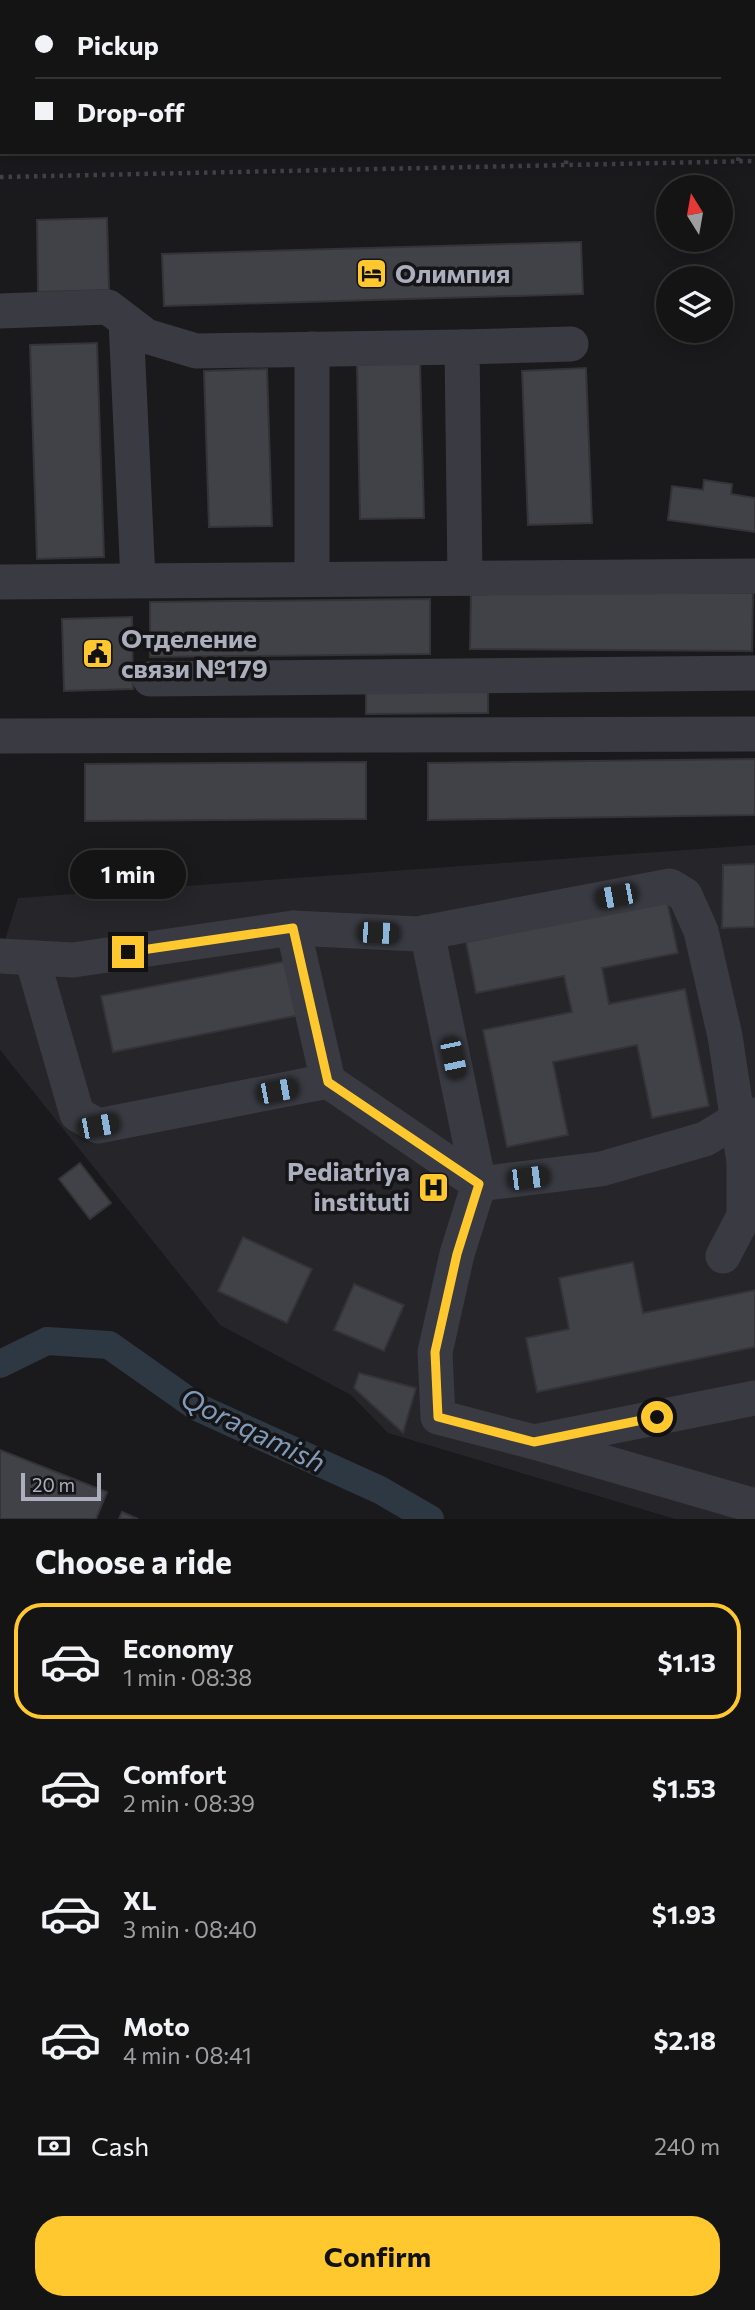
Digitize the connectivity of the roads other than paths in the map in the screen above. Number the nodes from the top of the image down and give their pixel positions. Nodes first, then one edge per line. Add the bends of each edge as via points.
1 (0, 311) edge
2 (126, 321) junction
3 (571, 344) dead end
4 (462, 347) junction
5 (312, 349) junction
6 (755, 576) edge
7 (465, 577) junction
8 (312, 578) junction
9 (138, 580) junction
10 (0, 582) edge
11 (755, 673) edge
12 (150, 679) dead end
13 (755, 734) edge
14 (0, 736) edge
15 (293, 928) junction
16 (427, 932) junction
17 (16, 957) edge
18 (742, 1060) edge
19 (328, 1082) junction
20 (747, 1117) edge
21 (479, 1184) junction
22 (723, 1256) dead end
23 (755, 1398) edge
24 (534, 1442) junction
25 (755, 1506) edge

1 - 2 street via 108,307
2 - 5 street via 146,336 196,351
2 - 9 street
3 - 4 street
4 - 5 street
4 - 7 street
5 - 8 street
6 - 7 street
7 - 8 street
8 - 9 street
9 - 10 street
11 - 12 street
13 - 14 street
15 - 16 street
15 - 17 street via 73,960
15 - 19 street
16 - 18 street via 670,886 685,895 701,931
16 - 21 street
17 - 19 street via 77,1114 98,1126
18 - 20 street
19 - 21 street
20 - 21 street via 705,1139 601,1170
20 - 22 street via 744,1216
21 - 24 street via 457,1254 435,1352 438,1417
23 - 24 street
24 - 25 street

